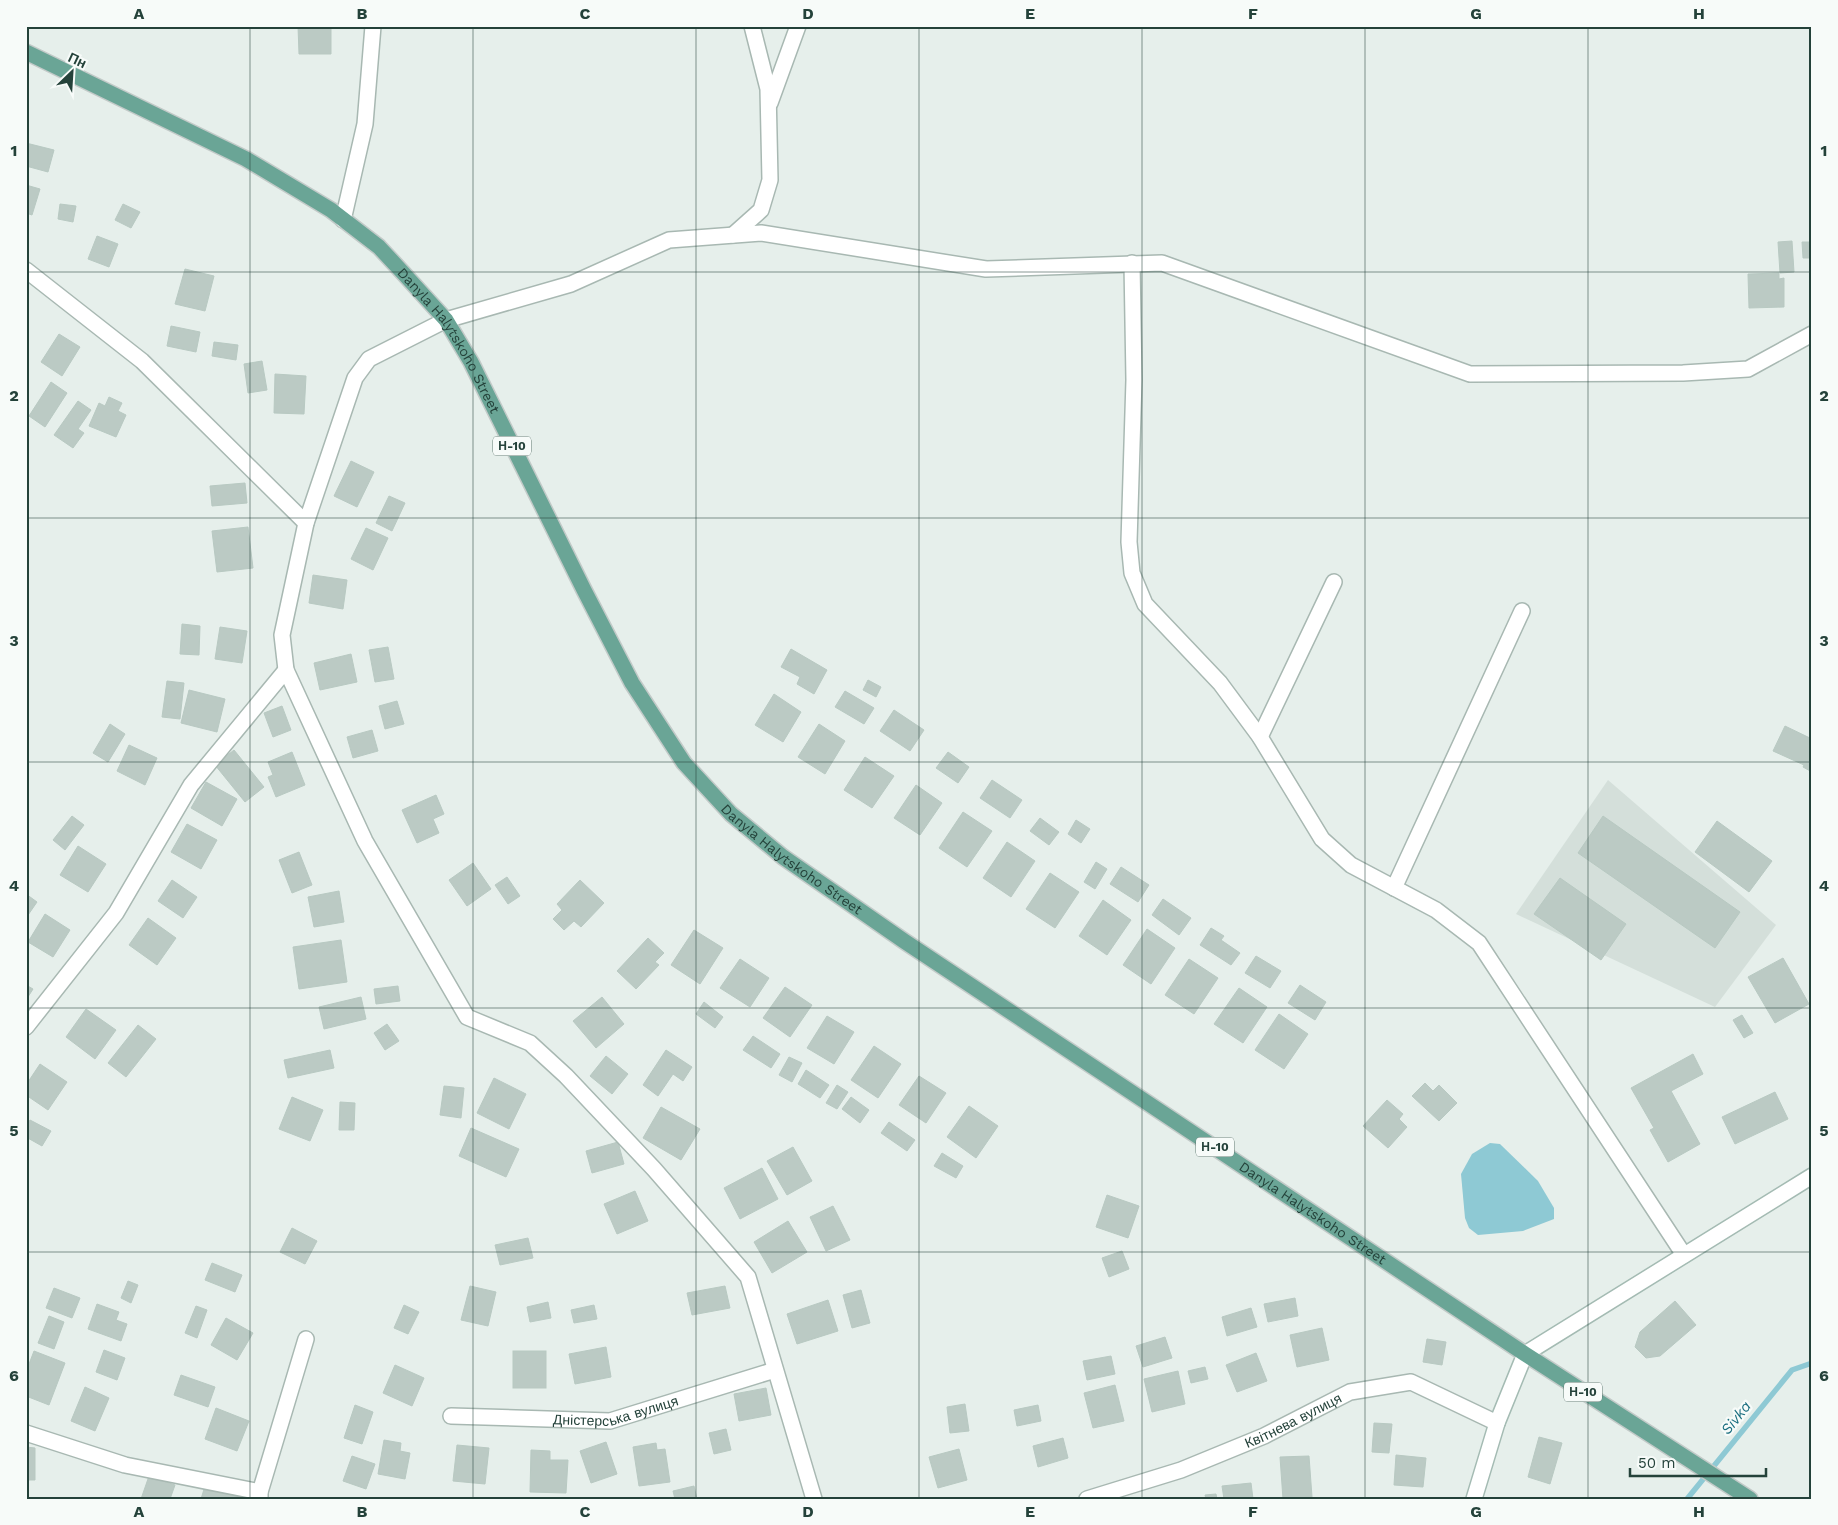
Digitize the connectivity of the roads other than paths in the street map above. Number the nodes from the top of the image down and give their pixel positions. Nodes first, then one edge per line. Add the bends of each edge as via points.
1 (373, 26) edge
2 (752, 26) edge
3 (798, 26) edge
4 (26, 52) edge
5 (768, 109) junction
6 (343, 220) junction
7 (733, 235) junction
8 (1132, 263) junction
9 (26, 270) edge
10 (446, 320) junction
11 (1812, 334) edge
12 (306, 523) junction
13 (1334, 582) dead end
14 (1522, 611) dead end
15 (286, 670) junction
16 (1260, 737) junction
17 (1394, 888) junction
18 (26, 1027) edge
19 (1812, 1176) edge
20 (1684, 1255) junction
21 (306, 1339) dead end
22 (1525, 1354) junction
23 (775, 1370) junction
24 (451, 1416) dead end
25 (1497, 1423) junction
26 (26, 1433) edge
27 (260, 1495) edge
28 (814, 1499) edge
29 (1087, 1499) edge
30 (1474, 1499) edge
31 (1750, 1499) edge

1 - 6 street via 365,124
2 - 5 street via 768,89
3 - 5 street
4 - 6 main road, Danyla Halytskoho Street / Н-10 via 246,159
5 - 7 street via 770,180 761,210
6 - 10 main road, Danyla Halytskoho Street / Н-10 via 379,248
7 - 8 street via 761,233 986,269
7 - 10 street via 669,240 571,284
8 - 11 street via 1162,263 1470,374 1683,373 1748,369
8 - 16 street via 1134,380 1129,542 1132,573 1145,604 1220,683
9 - 12 street via 142,361
10 - 12 street via 369,359 355,378
10 - 22 main road, Danyla Halytskoho Street / Н-10 via 471,362 632,683 684,763 731,814 783,856 904,941
12 - 15 street via 282,635
13 - 16 street
14 - 17 street
15 - 18 street via 191,786 116,912
15 - 23 street via 365,841 466,1017 530,1043 566,1076 654,1169 748,1278
16 - 17 street via 1322,838 1351,865
17 - 20 street via 1436,910 1479,943
19 - 20 street
20 - 22 street
21 - 27 street
22 - 25 street
22 - 31 main road, Danyla Halytskoho Street / Н-10
23 - 24 street, Дністерська вулиця via 610,1421
23 - 28 street
25 - 29 street, Квітнева вулиця via 1411,1382 1350,1392 1264,1436 1181,1470
25 - 30 street
26 - 27 street via 126,1464

